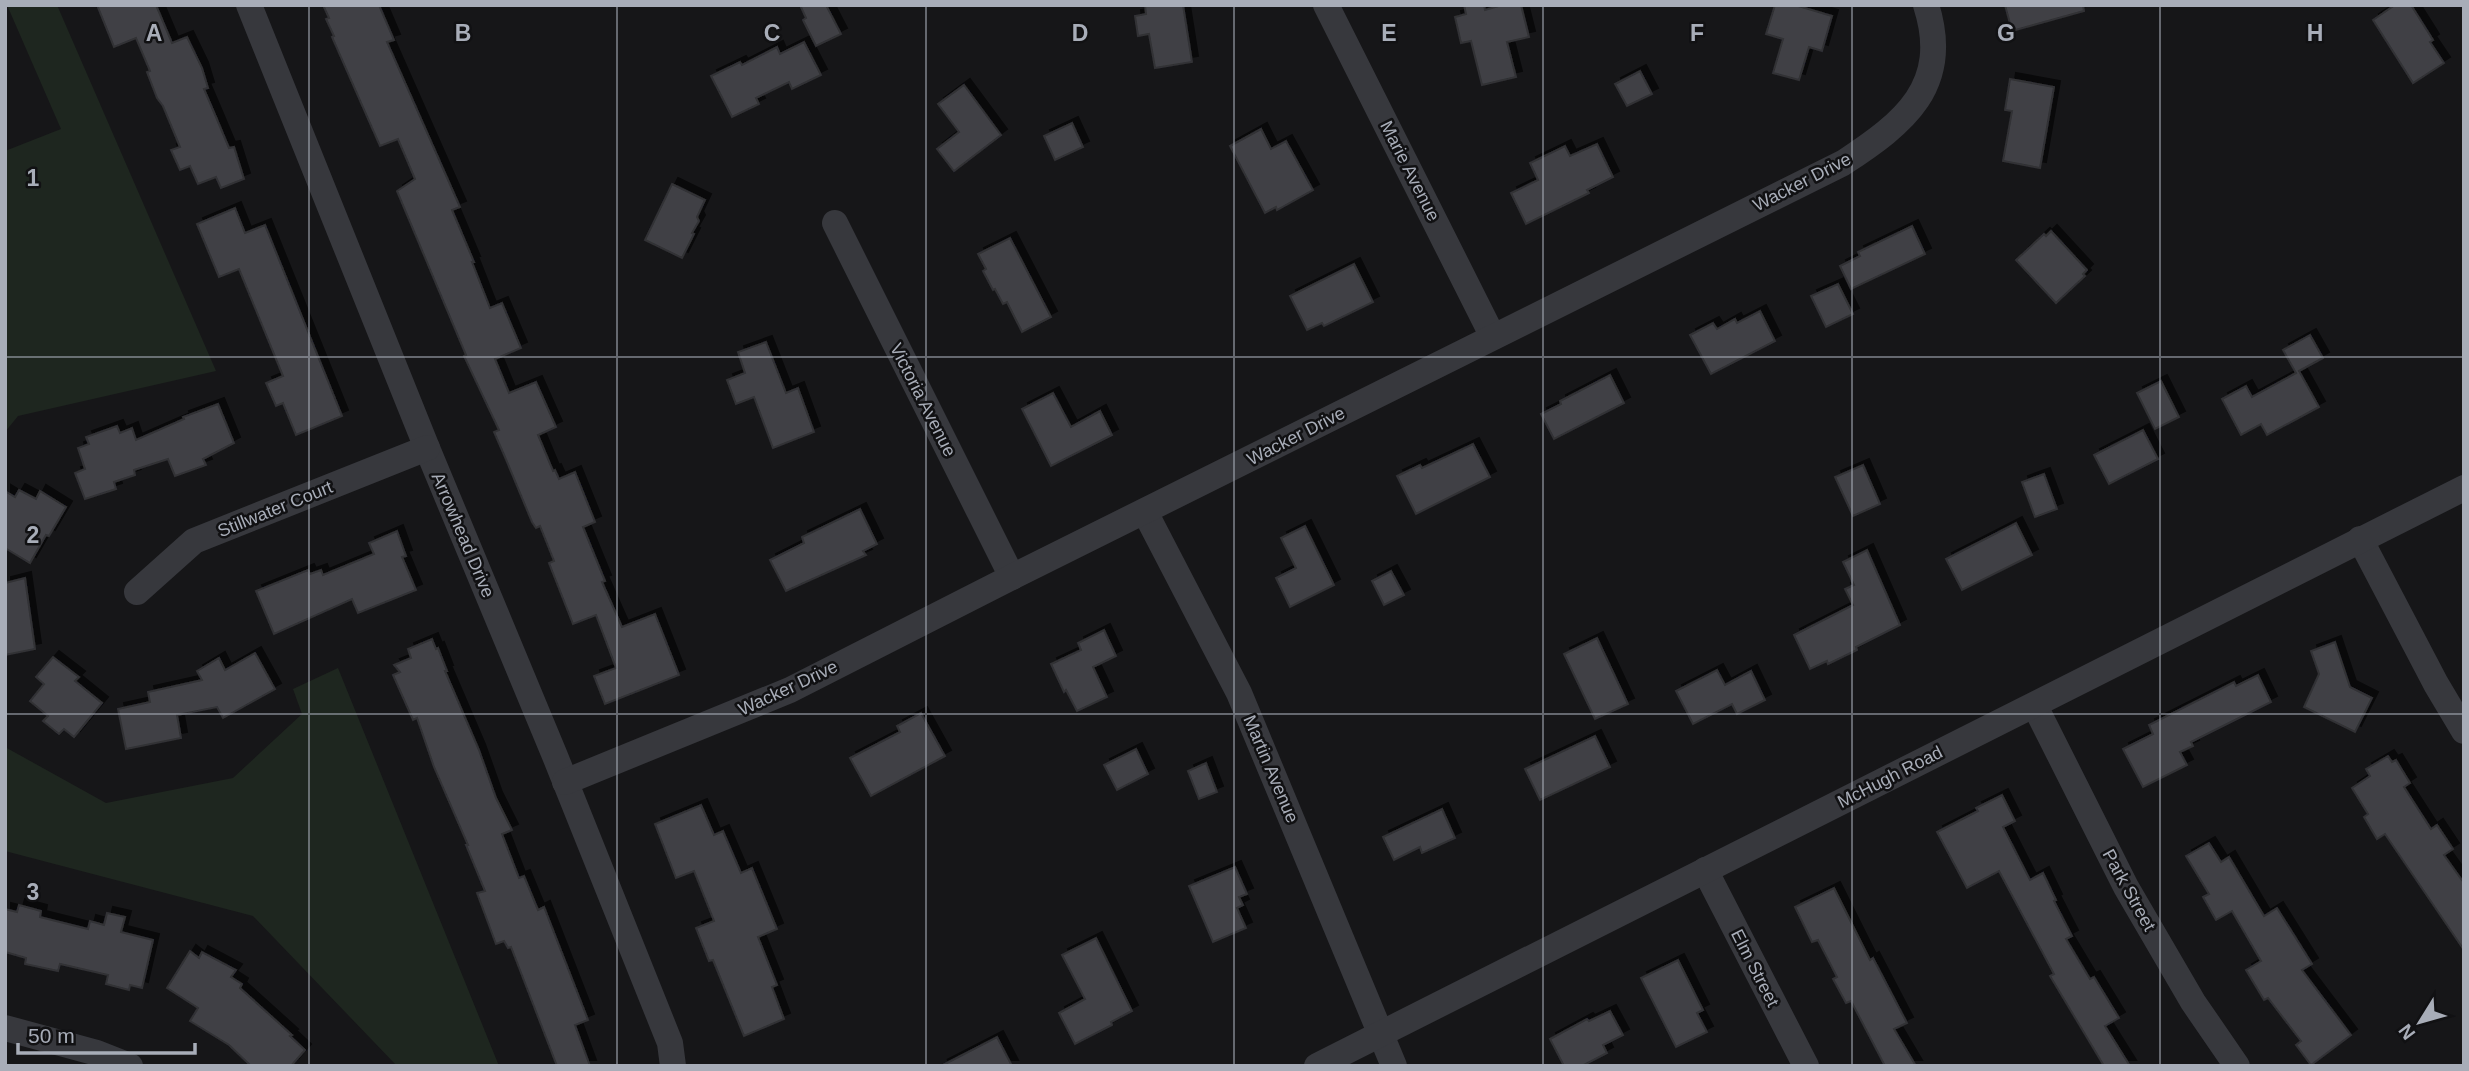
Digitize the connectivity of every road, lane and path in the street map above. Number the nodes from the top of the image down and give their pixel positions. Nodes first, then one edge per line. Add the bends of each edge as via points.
1 (249, 5) edge
2 (1326, 5) edge
3 (1926, 5) edge
4 (835, 223) dead end
5 (1493, 337) junction
6 (427, 449) junction
7 (2464, 488) edge
8 (1145, 512) junction
9 (2361, 539) junction
10 (1012, 577) junction
11 (137, 592) dead end
12 (2035, 706) junction
13 (2464, 731) edge
14 (565, 782) junction
15 (1705, 870) junction
16 (5, 1028) edge
17 (1380, 1034) junction
18 (130, 1066) edge
19 (673, 1066) edge
20 (1317, 1066) edge
21 (1394, 1066) edge
22 (1806, 1066) edge
23 (2237, 1066) edge

1 - 6 street, Arrowhead Drive
2 - 5 street, Marie Avenue
3 - 5 street, Wacker Drive via 1933,26 1925,86 1907,115 1884,136 1843,163
4 - 10 street, Victoria Avenue
5 - 8 street, Wacker Drive
6 - 11 street, Stillwater Court via 194,541
6 - 14 street, Arrowhead Drive
7 - 9 street, McHugh Road
8 - 10 street, Wacker Drive
8 - 17 street, Martin Avenue via 1239,693
9 - 12 street, McHugh Road
9 - 13 street
10 - 14 street, Wacker Drive via 790,690
12 - 15 street, McHugh Road
12 - 23 street, Park Street via 2130,895
14 - 19 street, Arrowhead Drive via 670,1043
15 - 17 street, McHugh Road
15 - 22 street, Elm Street
16 - 18 street
17 - 20 street, McHugh Road
17 - 21 street, Martin Avenue

